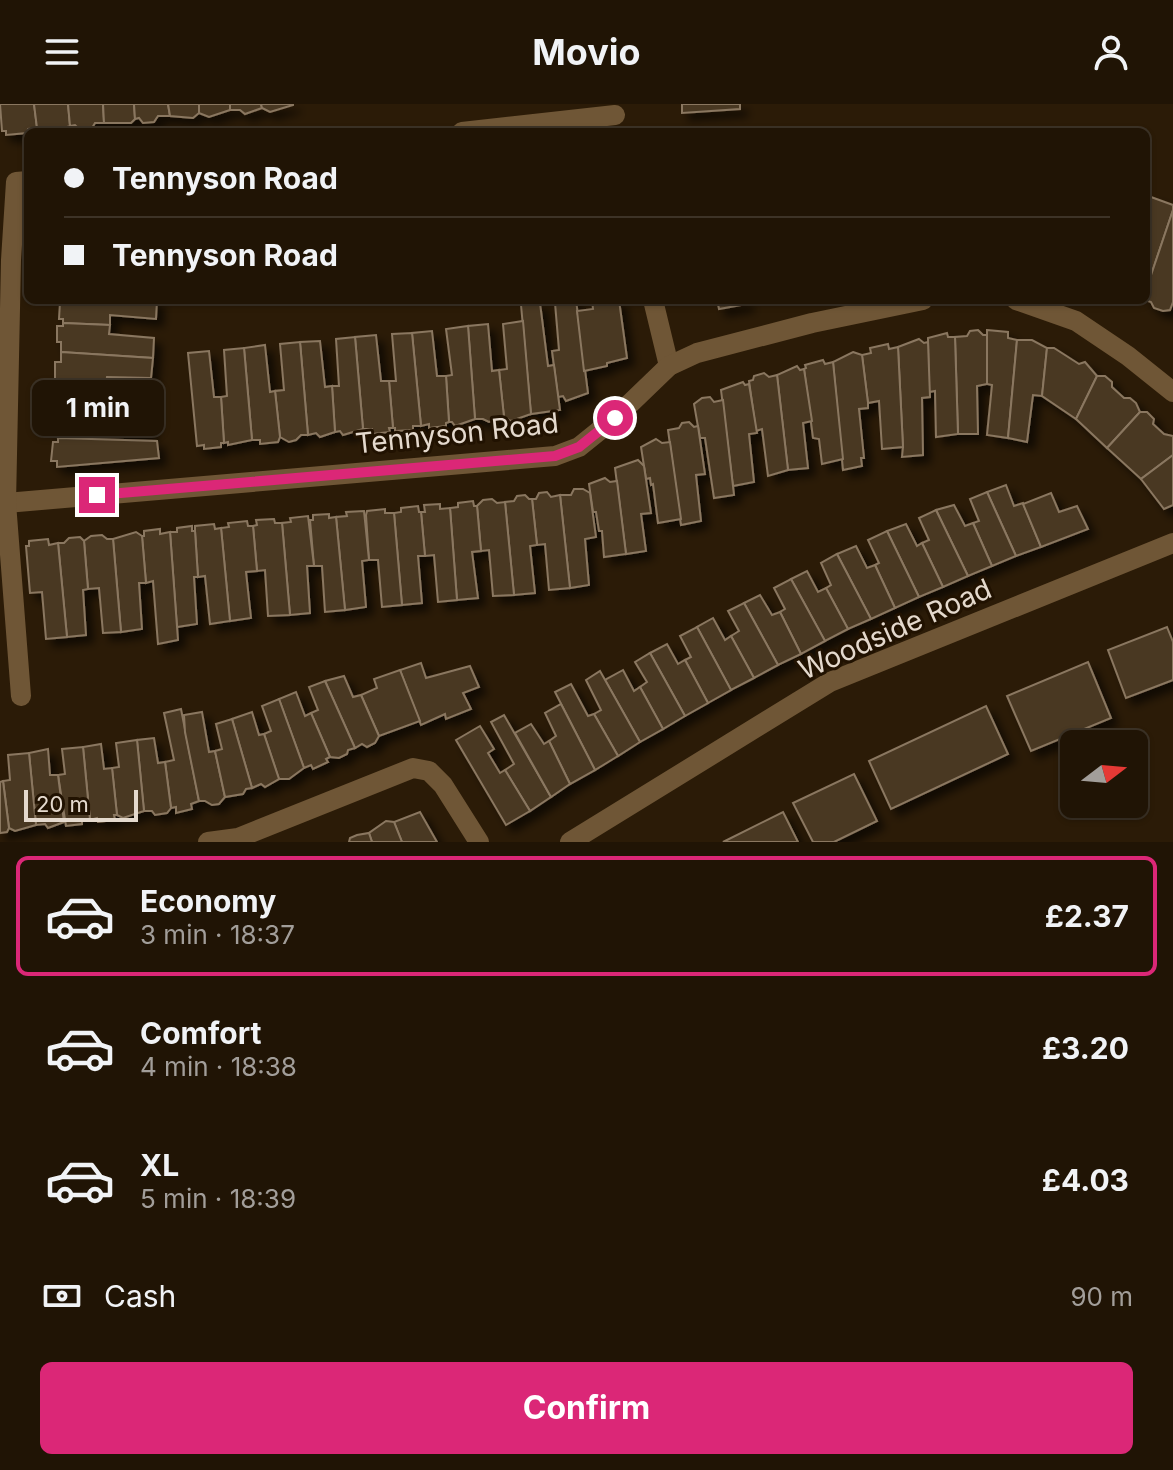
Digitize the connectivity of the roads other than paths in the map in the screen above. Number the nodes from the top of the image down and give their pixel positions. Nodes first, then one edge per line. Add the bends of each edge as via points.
1 (616, 117) edge
2 (503, 128) edge
3 (24, 181) edge
4 (654, 304) edge
5 (904, 304) edge
6 (1027, 304) edge
7 (669, 366) junction
8 (1173, 392) edge
9 (6, 503) junction
10 (1173, 543) edge
11 (21, 696) dead end
12 (208, 842) edge
13 (479, 842) edge
14 (570, 842) edge

1 - 2 street
3 - 9 street via 16,182
4 - 7 street
5 - 7 street, Tennyson Road via 697,353
6 - 8 street via 1076,321
7 - 9 street, Tennyson Road via 579,447 555,456
9 - 11 street
10 - 14 street, Woodside Road via 830,682
12 - 13 street via 238,838 413,768 436,778

